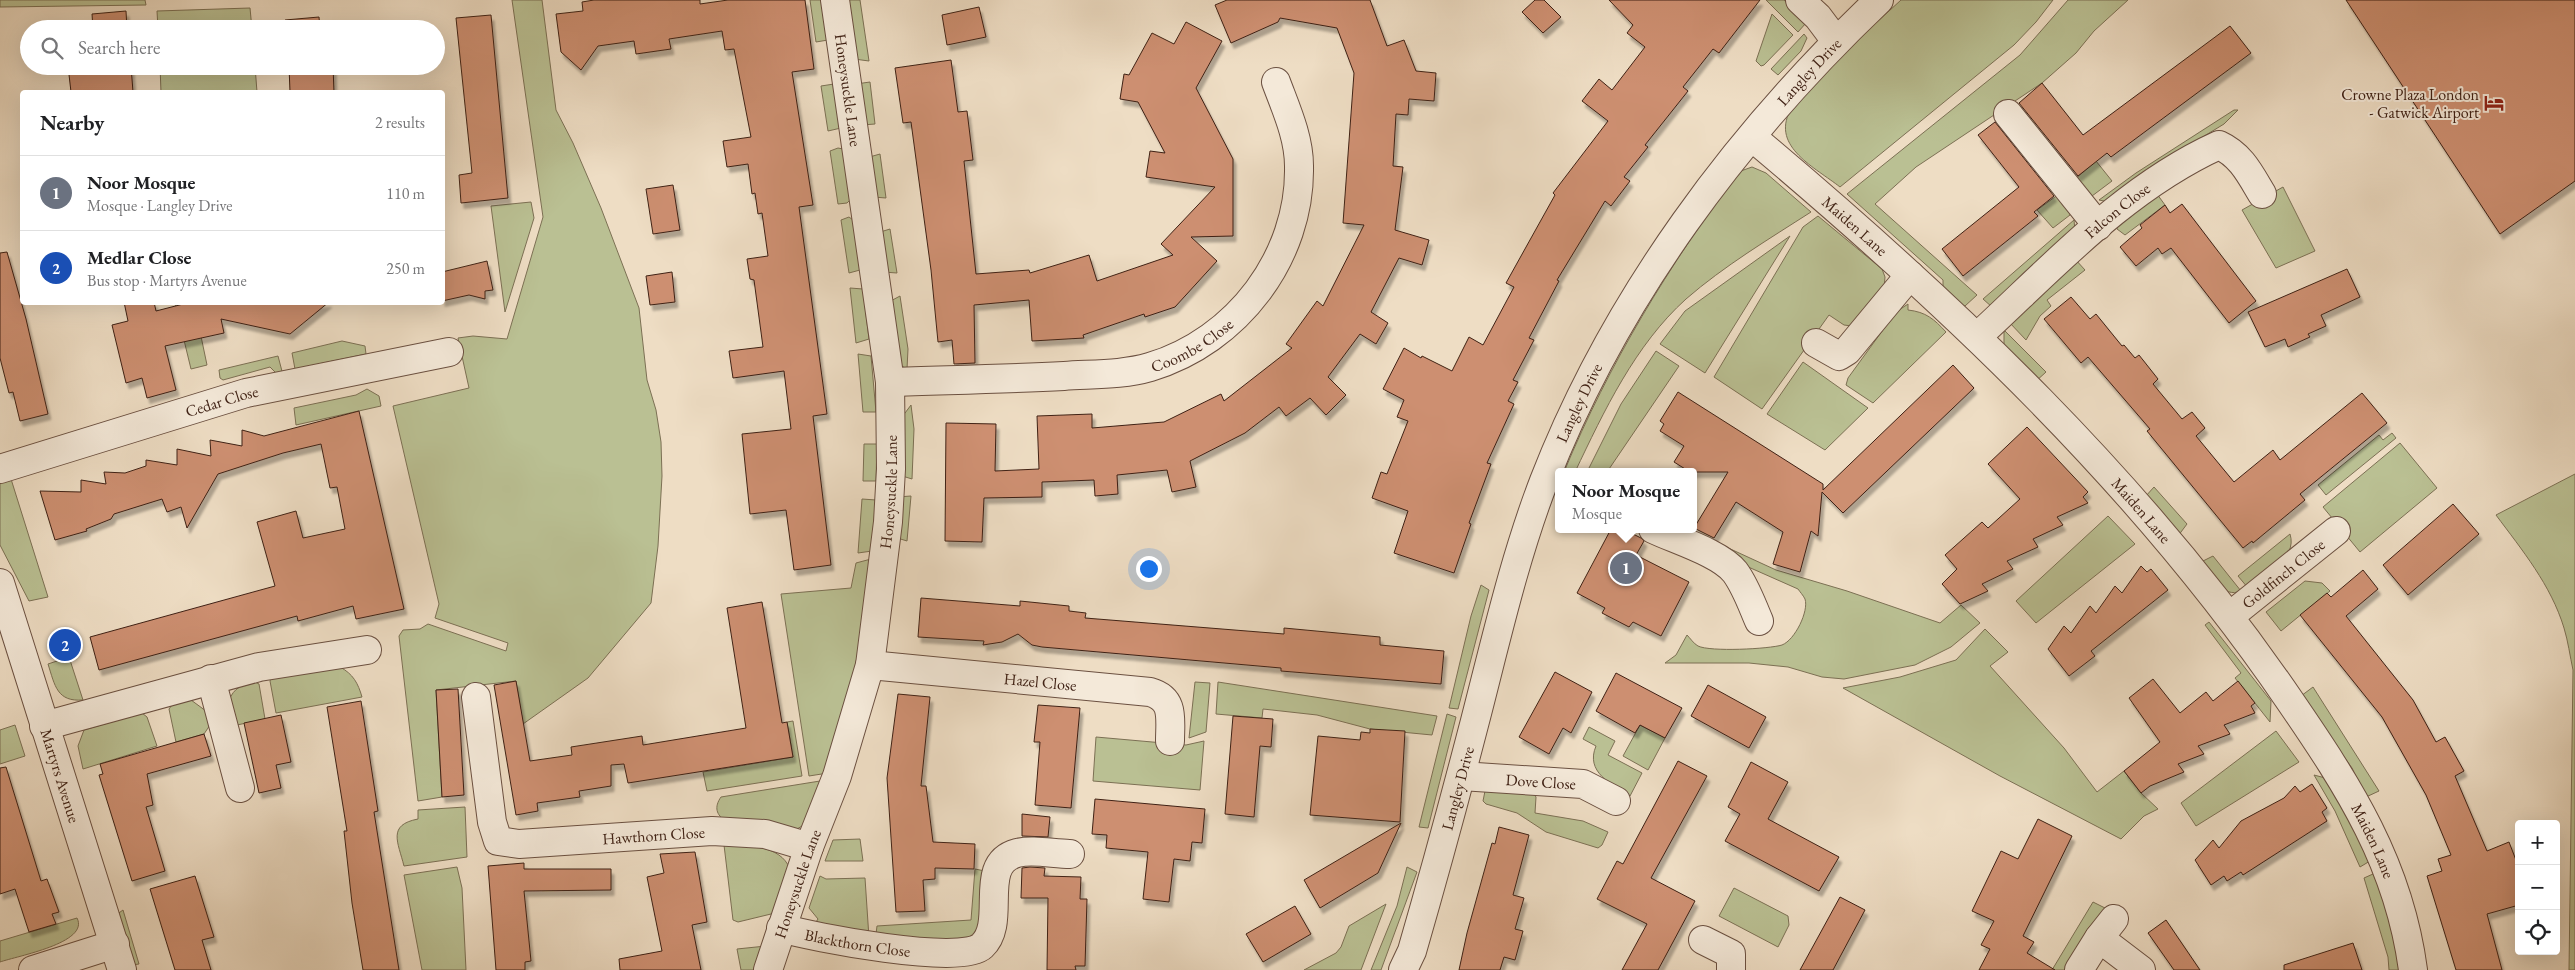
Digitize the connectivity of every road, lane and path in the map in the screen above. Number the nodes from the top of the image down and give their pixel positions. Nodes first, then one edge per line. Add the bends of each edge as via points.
1 (835, 0) edge
2 (1800, 0) edge
3 (1879, 0) edge
4 (1836, 41) junction
5 (1276, 82) dead end
6 (2008, 114) dead end
7 (1752, 137) junction
8 (2262, 194) dead end
9 (2098, 226) junction
10 (1910, 275) junction
11 (1977, 337) junction
12 (1816, 342) dead end
13 (449, 352) dead end
14 (890, 382) junction
15 (1556, 468) edge
16 (0, 469) edge
17 (1555, 471) edge
18 (1551, 484) edge
19 (2336, 531) dead end
20 (1661, 533) edge
21 (0, 583) edge
22 (2230, 616) junction
23 (1759, 621) dead end
24 (367, 650) dead end
25 (870, 665) junction
26 (211, 678) junction
27 (476, 697) dead end
28 (44, 726) junction
29 (1170, 741) dead end
30 (1461, 776) junction
31 (240, 788) dead end
32 (1616, 801) dead end
33 (809, 847) junction
34 (1070, 854) dead end
35 (781, 928) junction
36 (1703, 940) dead end
37 (115, 944) junction
38 (33, 970) edge
39 (122, 970) edge
40 (768, 970) edge
41 (1403, 970) edge
42 (1731, 970) edge
43 (2079, 970) edge
44 (2141, 970) edge
45 (2413, 970) edge

1 - 14 street, Honeysuckle Lane
2 - 4 street
3 - 4 street, Langley Drive
4 - 7 street, Langley Drive via 1796,82
5 - 14 street, Coombe Close via 1294,132 1299,166 1295,206 1285,242 1271,272 1252,300 1230,322 1178,356 1149,367 1065,376
6 - 9 street
7 - 10 street, Maiden Lane
7 - 15 street, Langley Drive via 1712,186 1652,270 1571,418
8 - 9 street, Falcon Close via 2242,161 2231,150 2219,145 2178,166
9 - 11 street, Falcon Close
10 - 11 street, Maiden Lane
10 - 12 street via 1847,351 1839,356
11 - 22 street, Maiden Lane via 2128,493
13 - 16 street, Cedar Close via 246,393
14 - 25 street, Honeysuckle Lane via 888,522
17 - 18 street, Langley Drive
18 - 30 street, Langley Drive via 1503,604
19 - 22 street, Goldfinch Close
20 - 23 street via 1725,564 1742,583
21 - 28 street, Martyrs Avenue
22 - 45 street, Maiden Lane via 2327,755 2362,813 2392,876
24 - 26 street via 258,667
25 - 29 street, Hazel Close via 1150,692 1165,700 1170,708
25 - 33 street, Honeysuckle Lane via 837,776
26 - 28 street
26 - 31 street
27 - 33 street, Hawthorn Close via 492,822 498,841 519,844 712,831 765,834
28 - 37 street, Martyrs Avenue
30 - 32 street, Dove Close via 1583,784
30 - 41 street, Langley Drive via 1412,951
33 - 35 street, Honeysuckle Lane
34 - 35 street, Blackthorn Close via 1020,852 1002,863 996,872 994,885 993,927 988,940 981,948 972,951 848,943
35 - 40 street, Honeysuckle Lane
36 - 42 street via 1731,954
37 - 38 street
37 - 39 street, Martyrs Avenue
43 - 44 street via 2107,928

